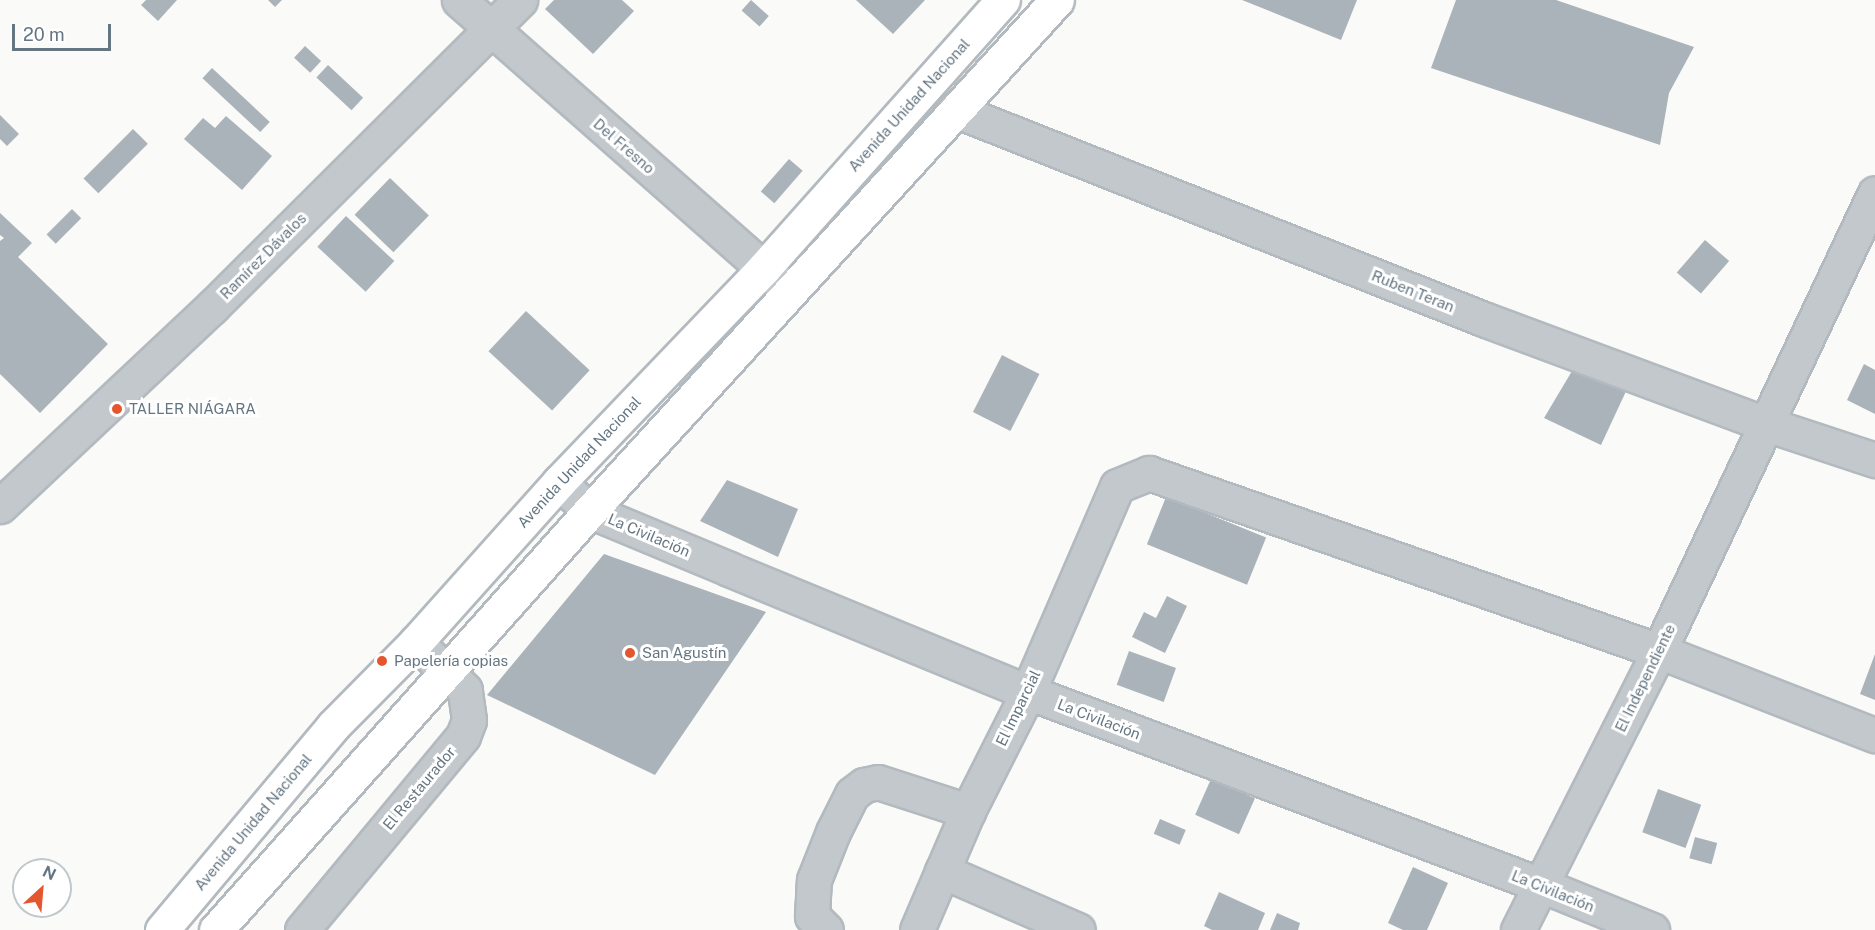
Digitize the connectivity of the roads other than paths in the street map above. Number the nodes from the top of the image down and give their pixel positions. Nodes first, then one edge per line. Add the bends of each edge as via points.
1 (459, 0) edge
2 (520, 0) edge
3 (1003, 0) edge
4 (1057, 0) edge
5 (490, 29) junction
6 (955, 110) junction
7 (1875, 193) edge
8 (764, 268) junction
9 (789, 291) junction
10 (1766, 424) junction
11 (1875, 460) edge
12 (559, 482) junction
13 (0, 506) edge
14 (590, 511) junction
15 (416, 642) junction
16 (1659, 651) junction
17 (446, 671) junction
18 (1028, 692) junction
19 (1875, 735) edge
20 (968, 811) junction
21 (942, 872) junction
22 (1541, 885) junction
23 (162, 930) edge
24 (216, 930) edge
25 (302, 930) edge
26 (826, 930) edge
27 (917, 930) edge
28 (1078, 930) edge
29 (1518, 930) edge
30 (1652, 930) edge

1 - 5 street, Del Fresno
2 - 5 street, Ramírez Dávalos
3 - 8 main road, Avenida Unidad Nacional
4 - 6 main road
5 - 8 street, Del Fresno
5 - 13 street, Ramírez Dávalos via 212,307
6 - 9 main road
6 - 10 street, Ruben Teran via 1486,320
7 - 10 street, El Independiente
8 - 9 street, Del Fresno
8 - 12 main road, Avenida Unidad Nacional
9 - 14 main road
10 - 11 street, Ruben Teran
10 - 16 street, El Independiente
12 - 14 street, La Civilación
12 - 15 main road, Avenida Unidad Nacional
14 - 17 main road
14 - 18 street, La Civilación
15 - 17 street, El Restaurador
15 - 23 main road, Avenida Unidad Nacional via 333,726
16 - 18 street, El Imparcial via 1149,473 1117,486
16 - 19 street
16 - 22 street, El Independiente
17 - 24 main road
17 - 25 street, El Restaurador via 465,690 469,720 463,736
18 - 20 street, El Imparcial
18 - 22 street, La Civilación
20 - 21 street, El Imparcial
20 - 26 street via 878,782 864,785 852,794 814,880 812,916
21 - 27 street, El Imparcial
21 - 28 street
22 - 29 street, El Independiente
22 - 30 street, La Civilación

